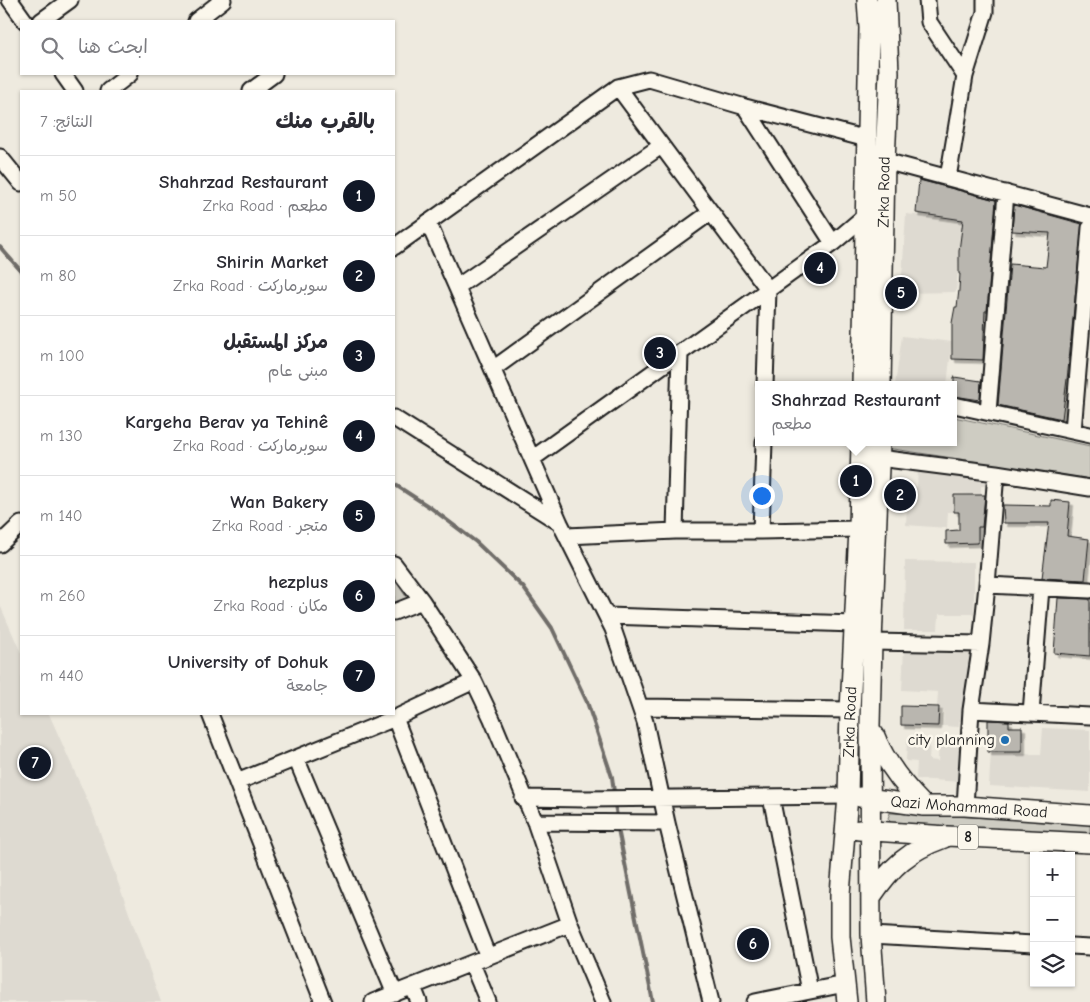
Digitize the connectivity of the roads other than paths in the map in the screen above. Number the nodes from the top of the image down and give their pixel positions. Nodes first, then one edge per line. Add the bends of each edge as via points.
1 (10, 0) edge
2 (70, 0) edge
3 (223, 0) edge
4 (867, 0) edge
5 (886, 0) edge
6 (927, 0) edge
7 (985, 0) edge
8 (24, 20) edge
9 (42, 20) edge
10 (197, 20) edge
11 (64, 75) edge
12 (129, 75) edge
13 (273, 75) edge
14 (965, 76) junction
15 (618, 87) junction
16 (74, 90) edge
17 (109, 90) edge
18 (252, 90) edge
19 (745, 107) junction
20 (867, 139) junction
21 (661, 146) junction
22 (0, 156) edge
23 (885, 161) junction
24 (948, 178) junction
25 (20, 182) edge
26 (1006, 193) junction
27 (711, 212) junction
28 (866, 215) junction
29 (1090, 216) edge
30 (428, 222) junction
31 (1090, 228) edge
32 (833, 243) junction
33 (395, 246) edge
34 (457, 287) junction
35 (768, 290) junction
36 (680, 353) junction
37 (493, 369) junction
38 (765, 381) edge
39 (862, 381) edge
40 (881, 381) edge
41 (957, 406) edge
42 (988, 412) junction
43 (395, 419) edge
44 (1074, 431) junction
45 (1090, 435) edge
46 (764, 446) edge
47 (861, 446) edge
48 (880, 450) edge
49 (532, 459) junction
50 (996, 473) junction
51 (1090, 488) edge
52 (20, 525) edge
53 (564, 529) junction
54 (859, 529) junction
55 (675, 531) junction
56 (761, 531) junction
57 (0, 544) edge
58 (395, 565) edge
59 (987, 585) junction
60 (1041, 588) junction
61 (1090, 590) edge
62 (422, 601) junction
63 (395, 612) edge
64 (607, 616) junction
65 (854, 624) junction
66 (872, 642) junction
67 (981, 644) junction
68 (474, 681) junction
69 (640, 707) junction
70 (850, 710) junction
71 (971, 710) junction
72 (1031, 713) junction
73 (210, 715) edge
74 (1090, 716) edge
75 (395, 718) junction
76 (870, 725) junction
77 (296, 758) junction
78 (237, 782) junction
79 (848, 796) junction
80 (661, 797) junction
81 (771, 797) junction
82 (523, 798) junction
83 (871, 799) junction
84 (897, 803) junction
85 (924, 806) junction
86 (965, 806) junction
87 (1090, 815) edge
88 (535, 822) junction
89 (667, 823) junction
90 (846, 830) junction
91 (871, 830) junction
92 (892, 832) junction
93 (947, 836) junction
94 (1090, 843) edge
95 (871, 897) junction
96 (570, 924) junction
97 (871, 935) junction
98 (1030, 944) edge
99 (1075, 946) edge
100 (1090, 947) edge
101 (488, 957) junction
102 (472, 964) junction
103 (413, 986) junction
104 (810, 991) junction
105 (846, 993) edge
106 (395, 994) junction
107 (323, 1002) edge
108 (373, 1002) edge
109 (419, 1002) edge
110 (488, 1002) edge
111 (603, 1002) edge
112 (711, 1002) edge
113 (755, 1002) edge
114 (876, 1002) edge

1 - 8 street
2 - 9 street
3 - 10 street
4 - 20 main road, Zrka Road
5 - 23 main road, Zrka Road via 889,73
6 - 14 street via 929,22
7 - 14 street via 985,12
11 - 16 street
12 - 17 street
13 - 18 street
14 - 24 street
15 - 19 street via 649,79
15 - 21 street
15 - 30 street
19 - 20 street
19 - 32 street
20 - 28 main road, Zrka Road
21 - 27 street
21 - 34 street
22 - 25 street
23 - 24 street
23 - 40 main road, Zrka Road
24 - 26 street
26 - 29 street
26 - 42 street
27 - 35 street
27 - 37 street
28 - 32 street
28 - 39 main road, Zrka Road
30 - 33 street
30 - 34 street
31 - 44 street
32 - 35 street
34 - 37 street
35 - 36 street
35 - 38 street
36 - 49 street
36 - 55 street
37 - 49 street
41 - 42 street
42 - 44 street
43 - 53 street
44 - 45 street
46 - 56 street
47 - 54 main road, Zrka Road
48 - 50 street
48 - 66 main road, Zrka Road
49 - 53 street
50 - 51 street
50 - 59 street
52 - 57 street
53 - 55 street
53 - 64 street
54 - 56 street
54 - 65 main road, Zrka Road
55 - 56 street
58 - 62 street
59 - 60 street
59 - 67 street
60 - 61 street
60 - 72 street
62 - 63 street
62 - 68 street
64 - 65 street
64 - 69 street
65 - 70 main road, Zrka Road
66 - 67 street
66 - 76 main road, Zrka Road
67 - 71 street
68 - 75 street
68 - 82 street
69 - 70 street
69 - 80 street
70 - 79 main road, Zrka Road
71 - 72 street
71 - 86 street
72 - 74 street
73 - 78 street
75 - 77 street
75 - 101 street
76 - 83 main road, Zrka Road
76 - 85 main road via 891,769
77 - 78 street
77 - 106 street
78 - 107 street
79 - 81 street
79 - 83 main road, Qazi Mohammad Road / 8
79 - 90 main road, Zrka Road
80 - 81 street
80 - 82 street
80 - 89 street
81 - 104 street
82 - 88 street
83 - 84 main road, Qazi Mohammad Road / 8
83 - 91 main road, Zrka Road
84 - 85 main road, Qazi Mohammad Road / 8
84 - 92 main road via 888,805 882,813 884,823
85 - 86 main road, Qazi Mohammad Road / 8
86 - 87 main road, Qazi Mohammad Road / 8
88 - 89 street
88 - 96 street
89 - 112 street
90 - 91 main road, Qazi Mohammad Road / 8
90 - 105 main road, Zrka Road via 840,901
91 - 92 main road, Qazi Mohammad Road / 8
91 - 95 main road, Zrka Road
92 - 93 main road, Qazi Mohammad Road / 8
93 - 94 main road, Qazi Mohammad Road / 8
93 - 95 main road via 924,845 903,859 885,876
95 - 97 main road, Zrka Road
96 - 101 street
96 - 111 street
97 - 98 street
97 - 114 main road, Zrka Road
99 - 100 street
101 - 102 street
102 - 103 street
102 - 110 street
103 - 106 street
103 - 109 street
104 - 105 street
104 - 113 street
106 - 108 street

